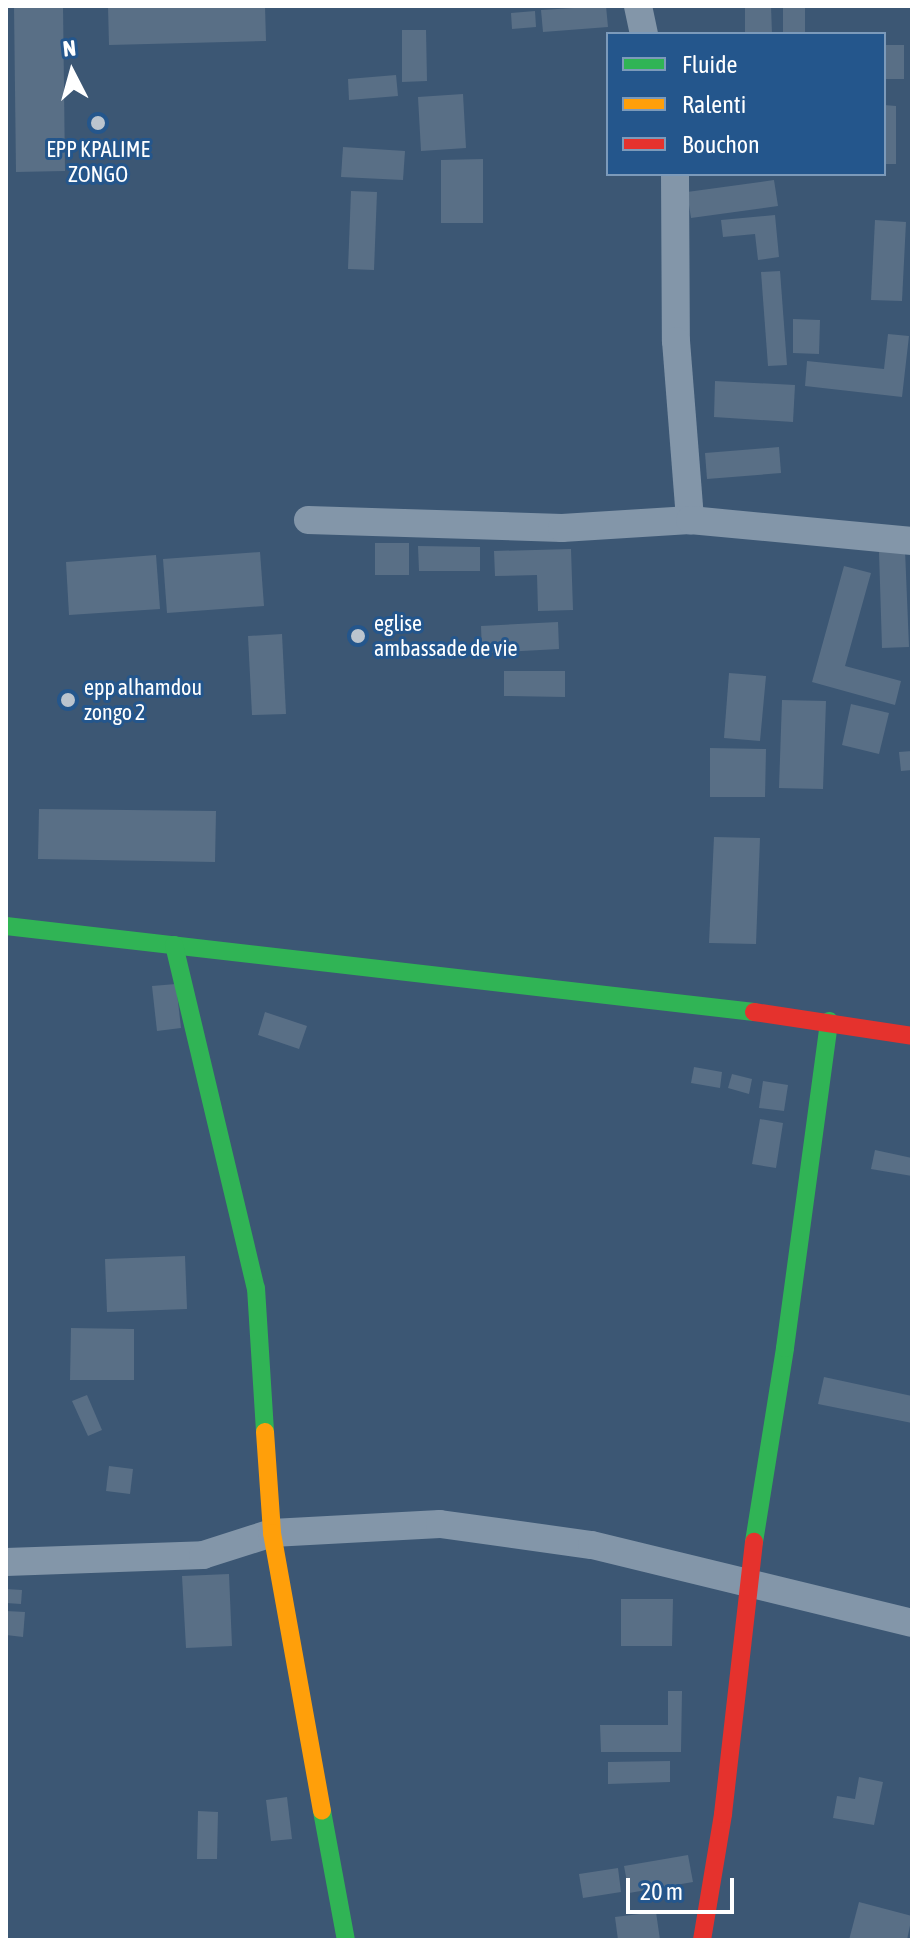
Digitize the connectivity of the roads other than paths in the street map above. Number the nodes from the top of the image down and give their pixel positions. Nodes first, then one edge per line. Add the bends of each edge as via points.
1 (638, 6) edge
2 (644, 32) edge
3 (675, 176) edge
4 (308, 520) dead end
5 (690, 520) junction
6 (912, 541) edge
7 (6, 926) edge
8 (174, 945) junction
9 (829, 1021) junction
10 (912, 1036) edge
11 (272, 1533) junction
12 (6, 1562) edge
13 (748, 1581) junction
14 (912, 1623) edge
15 (346, 1940) edge
16 (702, 1940) edge

1 - 2 street
3 - 5 street via 676,341
4 - 5 street via 562,528
5 - 6 street
7 - 8 street
8 - 9 street
8 - 11 street via 256,1288
9 - 10 street
9 - 13 street
11 - 12 street via 203,1555
11 - 13 street via 440,1524 592,1545
11 - 15 street
13 - 14 street
13 - 16 street via 723,1814

